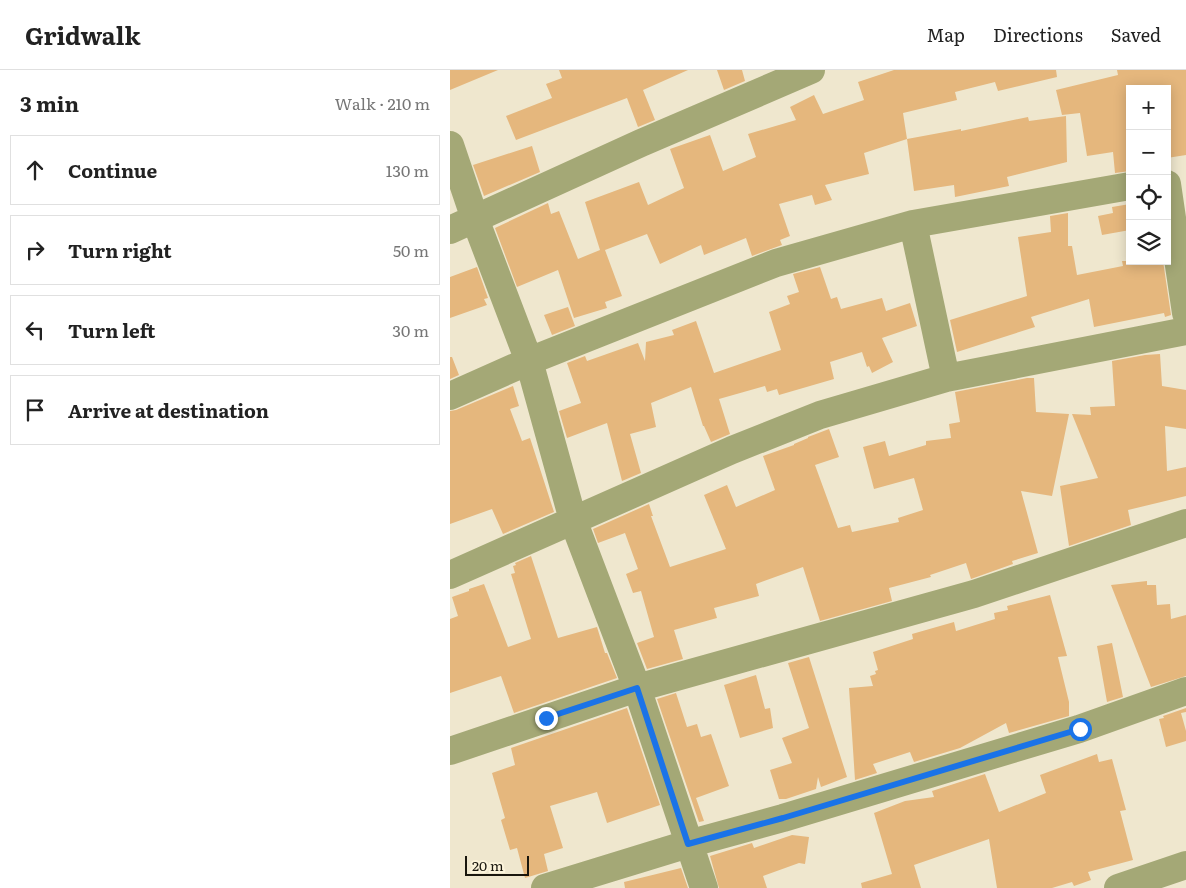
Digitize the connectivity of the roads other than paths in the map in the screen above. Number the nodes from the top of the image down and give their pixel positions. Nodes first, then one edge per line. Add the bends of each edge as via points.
1 (811, 70) edge
2 (450, 145) edge
3 (1186, 176) edge
4 (1171, 179) edge
5 (1126, 187) edge
6 (1171, 211) edge
7 (476, 219) junction
8 (913, 224) junction
9 (450, 230) edge
10 (1186, 313) edge
11 (1186, 331) edge
12 (529, 361) junction
13 (946, 378) junction
14 (450, 396) edge
15 (573, 520) junction
16 (1186, 523) edge
17 (450, 575) edge
18 (637, 688) junction
19 (1186, 692) edge
20 (450, 750) edge
21 (688, 844) junction
22 (1186, 865) edge
23 (545, 888) edge
24 (704, 888) edge
25 (1118, 888) edge

1 - 7 street
2 - 7 street
3 - 4 street
5 - 8 street
6 - 10 street
7 - 9 street
7 - 12 street
8 - 12 street via 776,263
8 - 13 street
11 - 13 street
12 - 14 street
12 - 15 street
13 - 15 street via 820,415
15 - 17 street
15 - 18 street
16 - 18 street via 974,594
18 - 20 street
18 - 21 street
19 - 21 street via 1080,729
21 - 23 street
21 - 24 street
22 - 25 street

